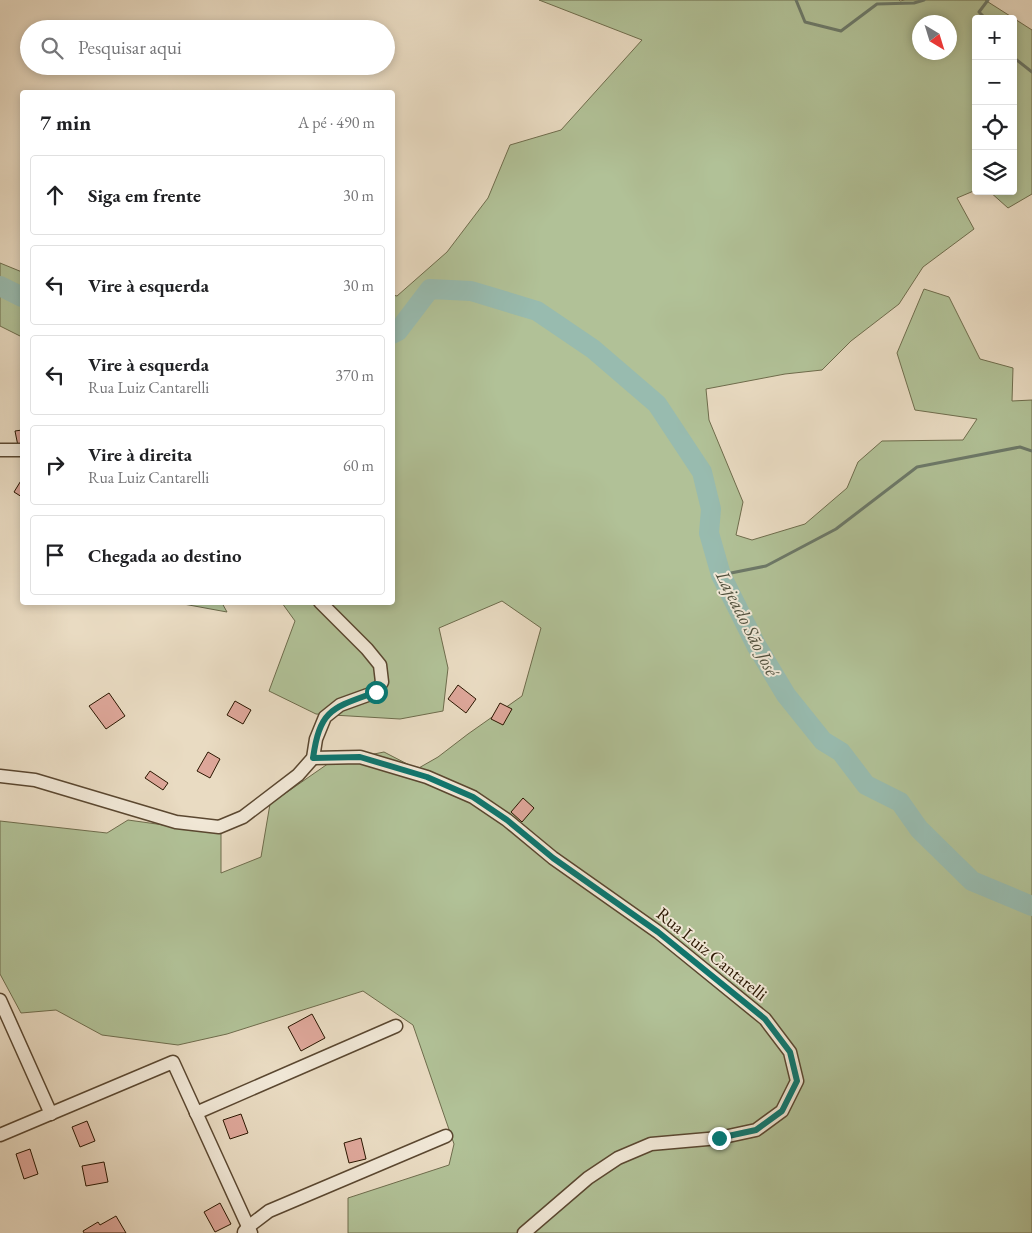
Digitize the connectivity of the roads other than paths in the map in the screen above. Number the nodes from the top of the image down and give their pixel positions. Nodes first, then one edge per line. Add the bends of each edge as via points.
1 (0, 450) edge
2 (20, 450) edge
3 (323, 605) edge
4 (313, 758) junction
5 (0, 776) edge
6 (0, 1000) edge
7 (396, 1026) dead end
8 (196, 1113) junction
9 (51, 1114) junction
10 (0, 1135) edge
11 (446, 1136) dead end
12 (248, 1231) edge
13 (524, 1233) edge

1 - 2 street
3 - 4 street via 367,649 380,666 382,682 376,692 340,705 325,717
4 - 5 street via 298,775 243,817 219,827 176,822 35,780
4 - 13 street, Rua Luiz Cantarelli via 360,757 427,777 473,797 658,932 765,1019 790,1052 797,1081 782,1111 756,1130 719,1138 650,1144 618,1158 588,1178
6 - 9 street
7 - 8 street
8 - 9 street via 173,1062
8 - 12 street
9 - 10 street
11 - 12 street via 269,1211

